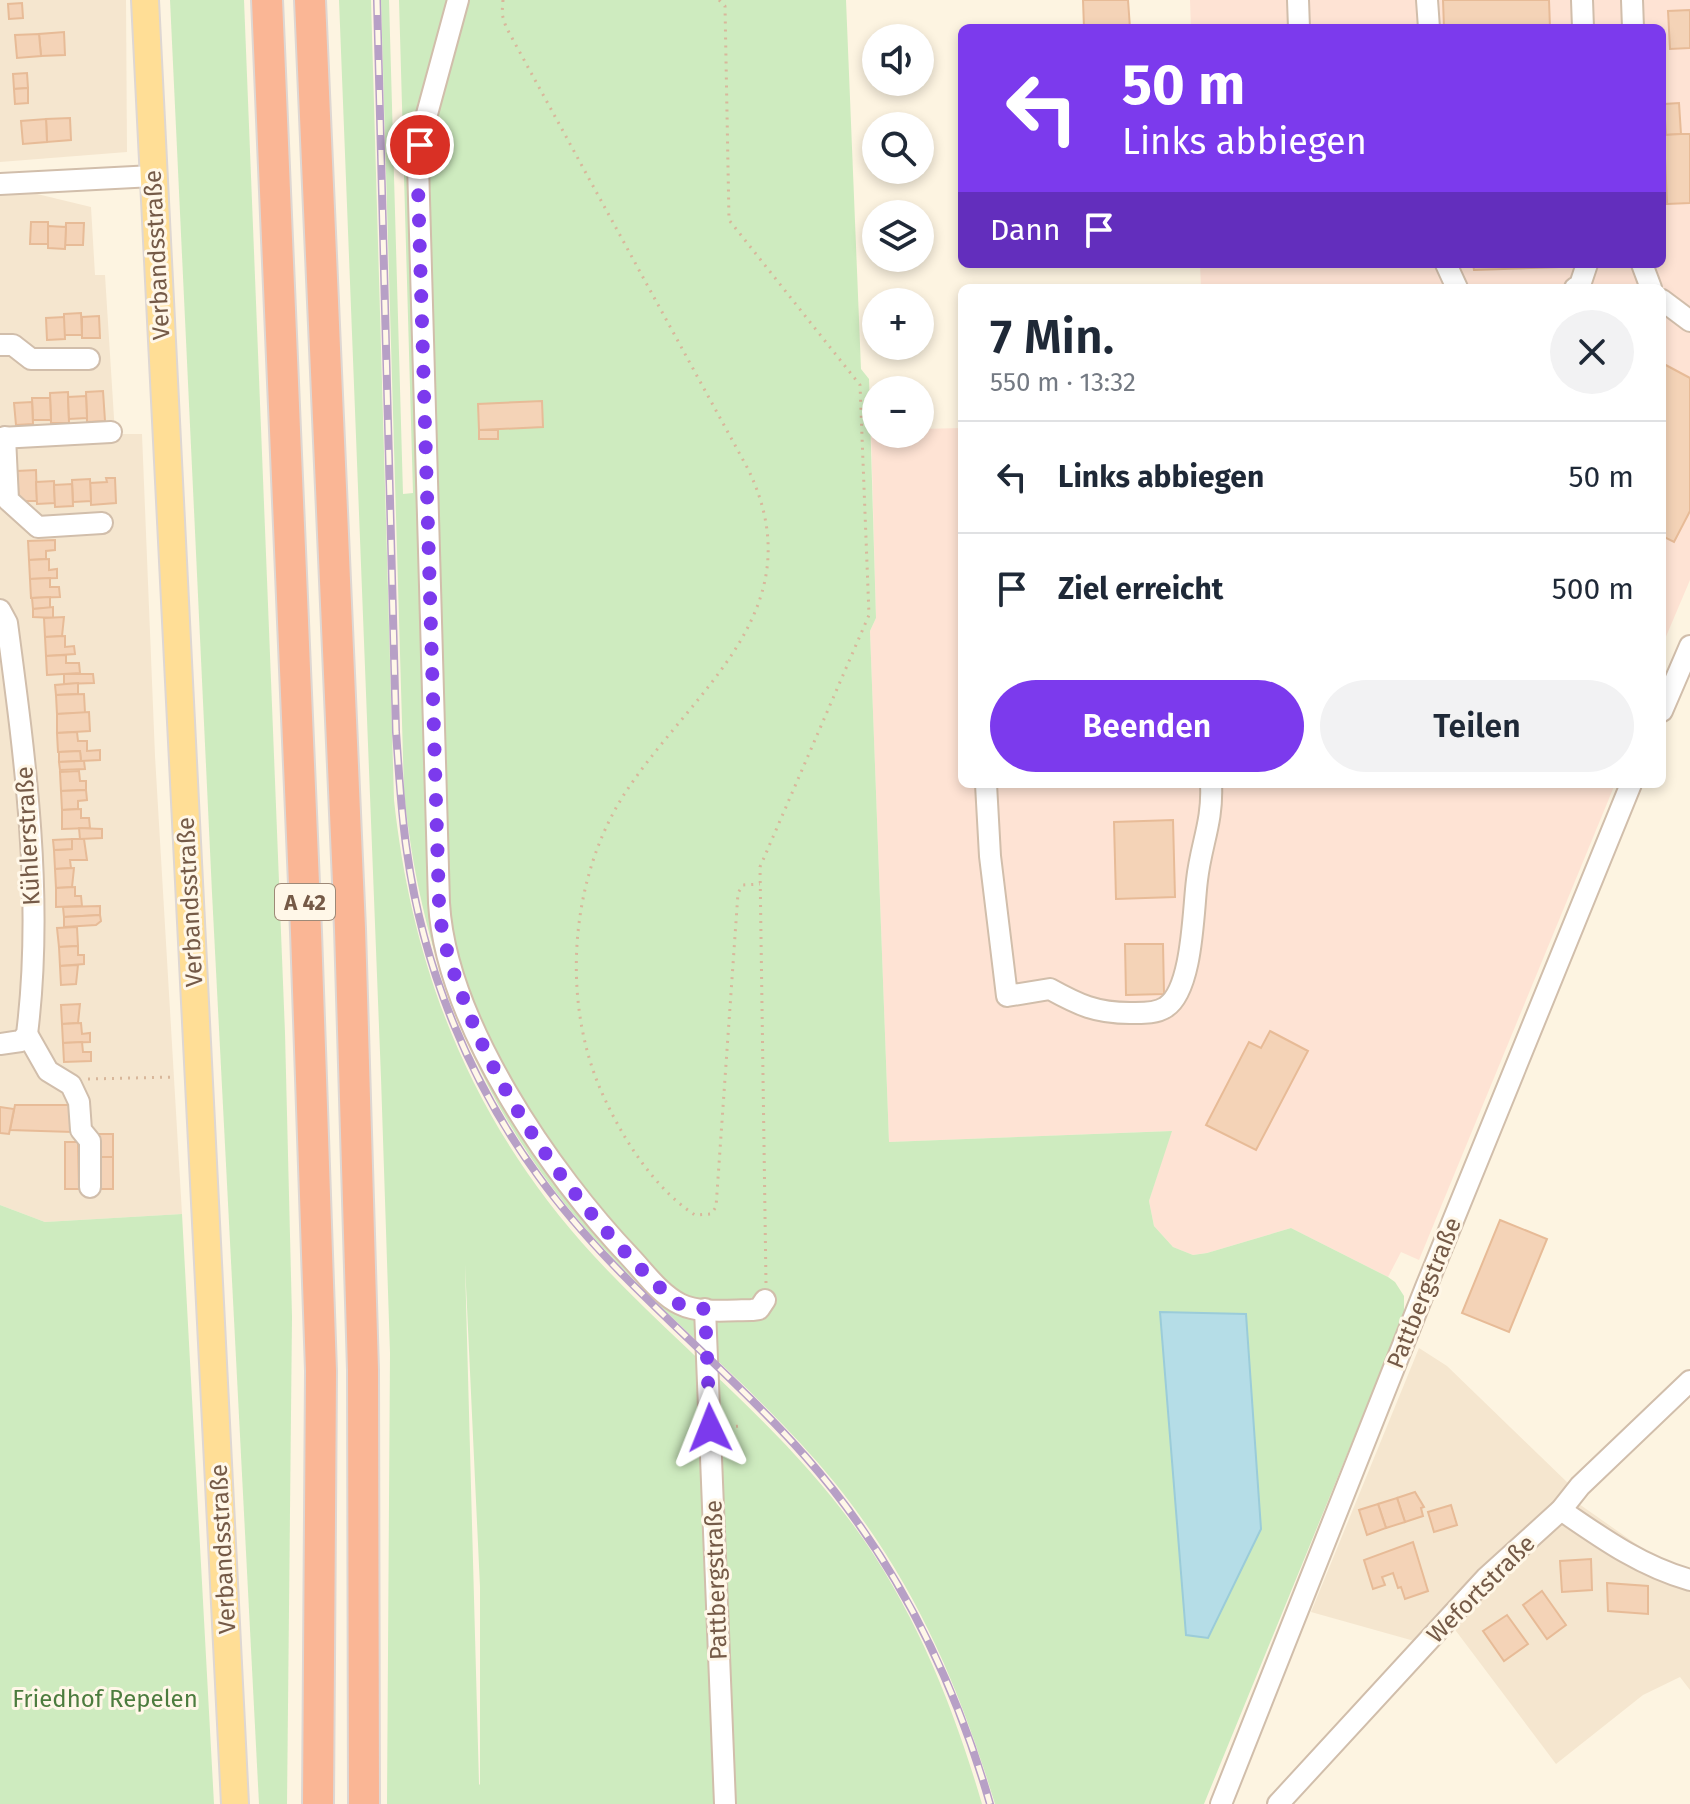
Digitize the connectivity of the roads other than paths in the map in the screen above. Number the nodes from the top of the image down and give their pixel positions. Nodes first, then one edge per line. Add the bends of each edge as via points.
1 (145, 0) edge
2 (267, 0) edge
3 (310, 0) edge
4 (458, 0) edge
5 (1298, 0) edge
6 (1427, 0) edge
7 (1582, 0) edge
8 (1632, 0) edge
9 (1299, 24) edge
10 (1429, 24) edge
11 (1583, 24) edge
12 (1633, 24) edge
13 (153, 176) junction
14 (0, 184) edge
15 (1666, 303) edge
16 (1690, 321) edge
17 (0, 345) edge
18 (89, 359) dead end
19 (111, 432) dead end
20 (2, 438) edge
21 (102, 523) dead end
22 (0, 610) edge
23 (1690, 646) edge
24 (1666, 702) edge
25 (986, 788) edge
26 (1211, 788) edge
27 (1629, 788) edge
28 (27, 1034) junction
29 (0, 1044) edge
30 (90, 1187) dead end
31 (765, 1300) road end
32 (705, 1309) junction
33 (1690, 1381) edge
34 (1561, 1510) junction
35 (1690, 1580) edge
36 (235, 1804) edge
37 (318, 1804) edge
38 (364, 1804) edge
39 (725, 1804) edge
40 (1221, 1804) edge
41 (1278, 1804) edge

1 - 13 main road, Verbandsstraße
2 - 37 highway, A 42 via 321,1371
3 - 38 highway, A 42 via 350,929 363,1370
4 - 32 street via 418,164 440,927 479,1041 511,1101 561,1175 667,1294 684,1306
5 - 9 street
6 - 10 street
7 - 11 street
8 - 12 street
13 - 14 street
13 - 36 main road, Verbandsstraße
15 - 16 street
17 - 18 street via 13,345 31,359
19 - 20 street
20 - 21 street via 8,500 38,527
22 - 28 street, Kühlerstraße via 7,623 21,732 32,876
23 - 24 street
25 - 26 street via 1007,996 1050,989 1081,1007 1150,1013 1167,1007 1192,951 1200,857 1213,811
27 - 40 street, Pattbergstraße
28 - 29 street via 21,1041
28 - 30 street via 48,1071 71,1085 79,1102 81,1130 90,1141
31 - 32 street via 759,1309
32 - 39 street, Pattbergstraße
33 - 34 street, Wefortstraße
34 - 35 street via 1645,1564
34 - 41 street, Wefortstraße via 1486,1578

